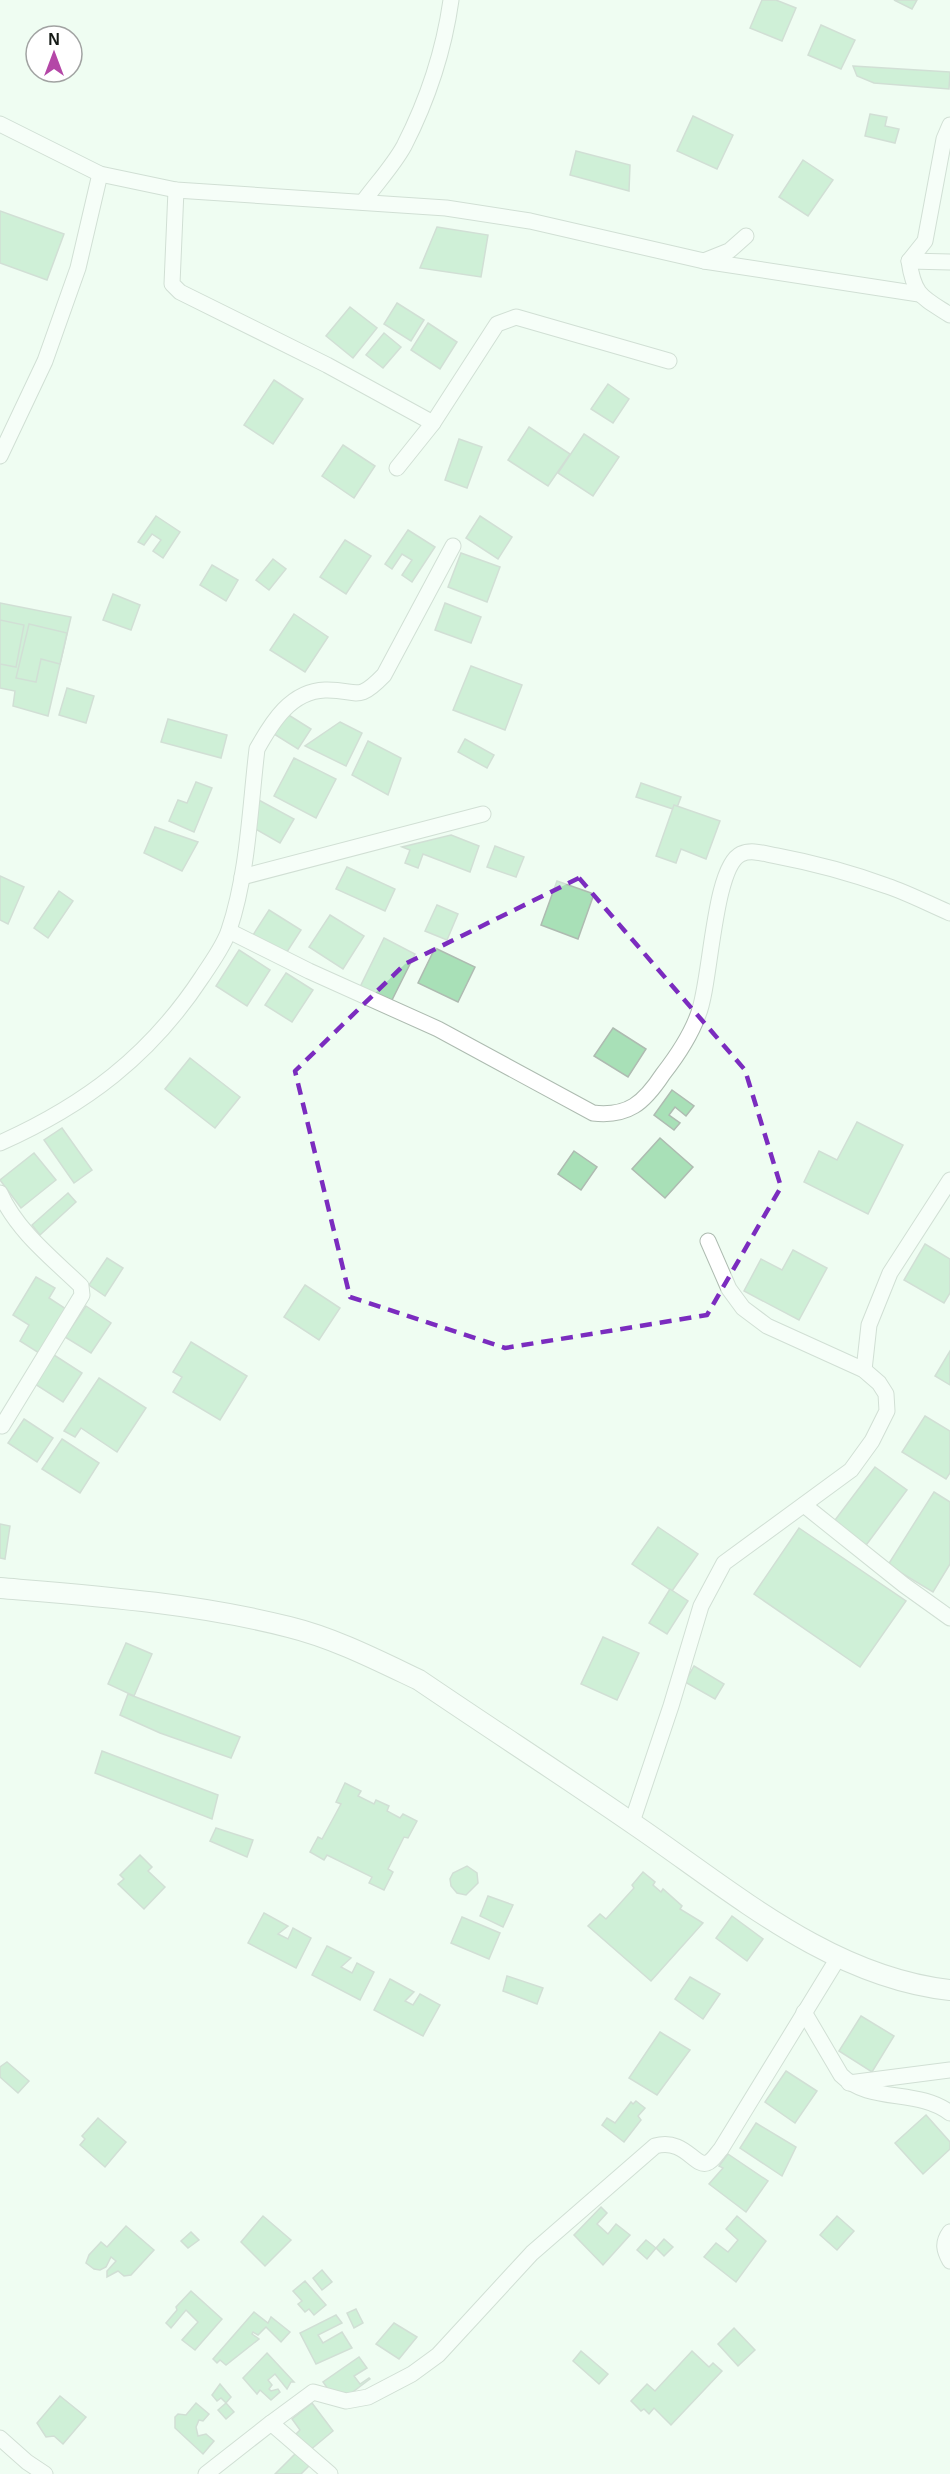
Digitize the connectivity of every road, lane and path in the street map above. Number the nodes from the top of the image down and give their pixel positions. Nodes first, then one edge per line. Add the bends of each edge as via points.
1 (451, 0) edge
2 (0, 124) edge
3 (950, 125) edge
4 (100, 174) junction
5 (176, 190) junction
6 (363, 202) junction
7 (746, 236) dead end
8 (704, 261) junction
9 (909, 261) junction
10 (950, 262) edge
11 (919, 294) junction
12 (950, 315) edge
13 (669, 361) dead end
14 (433, 423) junction
15 (0, 456) edge
16 (398, 468) dead end
17 (453, 546) dead end
18 (483, 814) dead end
19 (242, 877) junction
20 (950, 913) edge
21 (229, 931) junction
22 (0, 1143) edge
23 (950, 1180) edge
24 (0, 1193) edge
25 (708, 1241) dead end
26 (864, 1370) junction
27 (2, 1426) dead end
28 (804, 1505) junction
29 (0, 1587) edge
30 (950, 1618) edge
31 (632, 1822) junction
32 (838, 1958) junction
33 (950, 1990) edge
34 (804, 2012) junction
35 (950, 2070) edge
36 (849, 2083) junction
37 (950, 2113) edge
38 (950, 2232) edge
39 (950, 2261) edge
40 (272, 2423) junction
41 (0, 2438) edge
42 (45, 2474) edge
43 (206, 2474) edge
44 (330, 2474) edge

1 - 6 street via 436,69 403,147
2 - 4 street
3 - 9 street via 925,241
4 - 5 street
4 - 15 street via 71,288 45,361
5 - 6 street
5 - 14 street via 172,284 180,292
6 - 8 street via 446,208 530,221
7 - 8 street via 729,251
8 - 11 street
9 - 10 street
9 - 11 street via 912,282
11 - 12 street
13 - 14 street via 516,317 504,320 497,324
14 - 16 street
17 - 19 street via 384,675 371,688 357,695 326,690 308,693 284,707 266,732 257,749
18 - 19 street
19 - 21 street
20 - 21 street via 889,886 813,863 754,852 740,854 731,863 722,890 699,1014 682,1047 651,1091 632,1107 613,1115 593,1113 438,1029
21 - 22 street via 185,1002 140,1053 90,1095
23 - 26 street via 890,1273 869,1324
24 - 27 street via 27,1234 82,1290
25 - 26 street via 729,1289 743,1308 767,1326
26 - 28 street via 886,1394 887,1411 851,1470
28 - 30 street
28 - 31 street via 724,1563 701,1606
29 - 31 street via 140,1600 215,1613 290,1627 353,1649 419,1680
31 - 32 street via 803,1941
32 - 33 street via 918,1987
32 - 34 street
34 - 36 street
34 - 40 street via 711,2161 700,2163 674,2144 655,2146 532,2253 438,2355 412,2374 368,2397 346,2401 313,2392
35 - 36 street
36 - 37 street via 864,2090 910,2097
38 - 39 street via 944,2250
40 - 43 street
40 - 44 street
41 - 42 street

